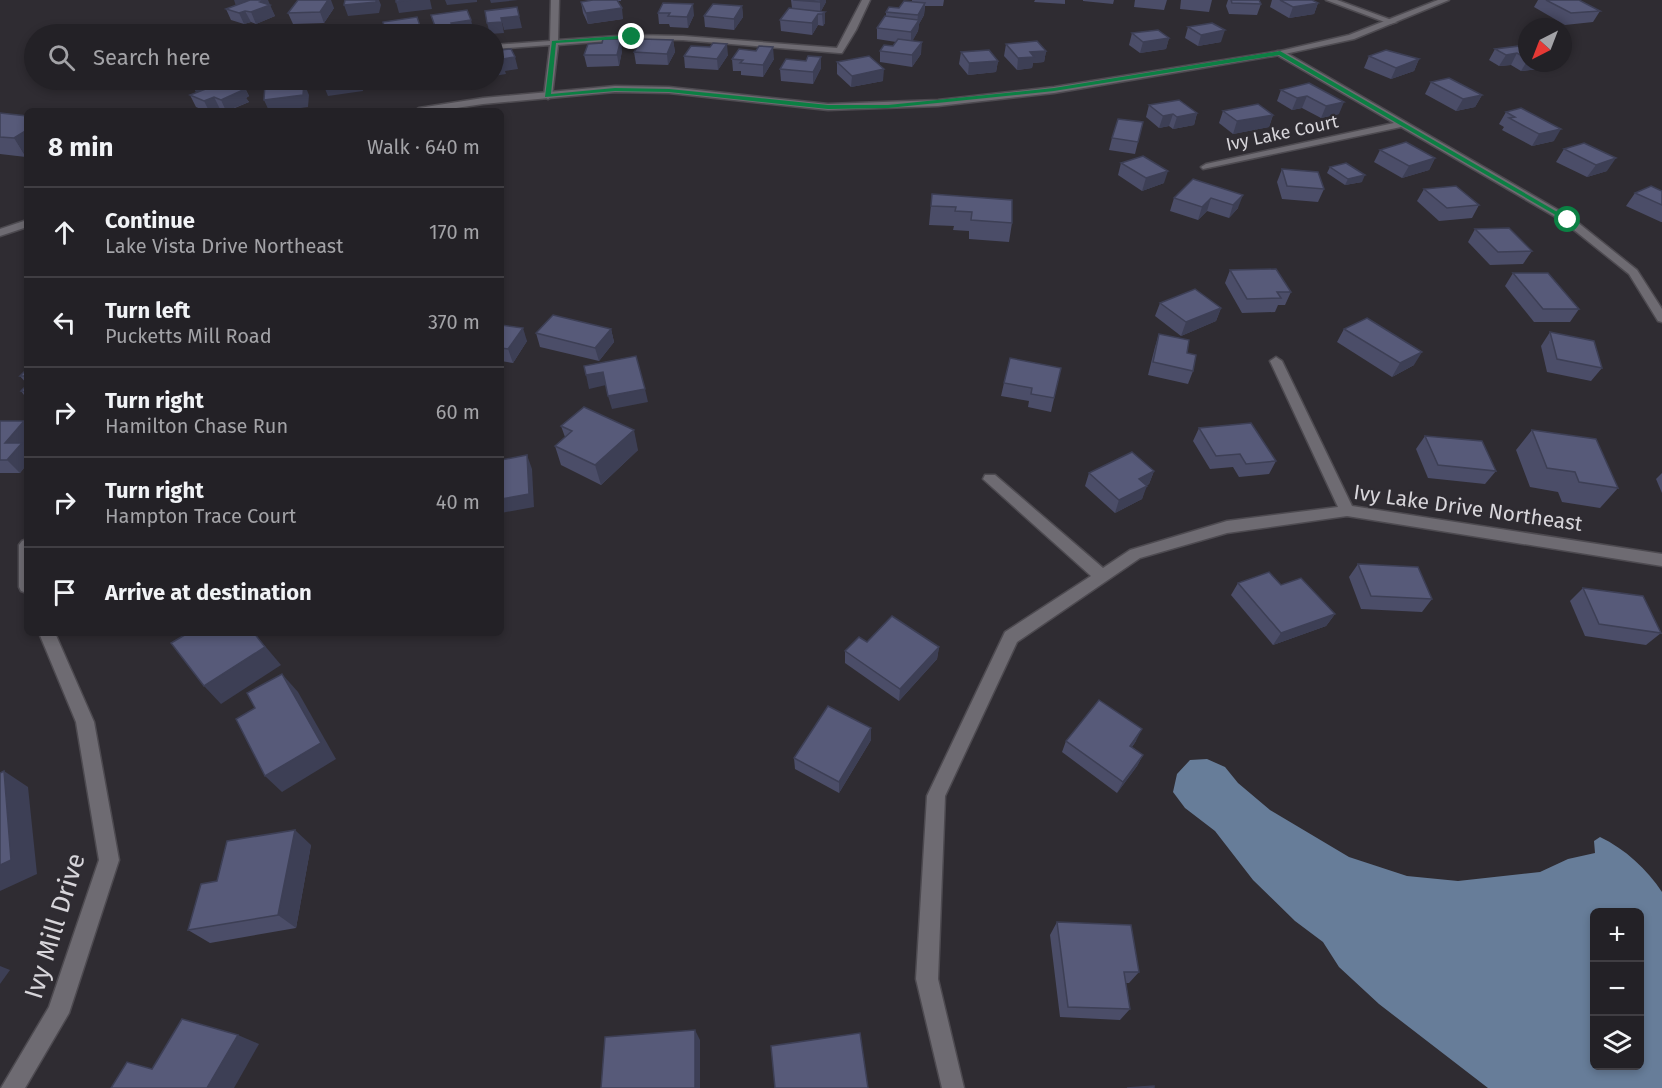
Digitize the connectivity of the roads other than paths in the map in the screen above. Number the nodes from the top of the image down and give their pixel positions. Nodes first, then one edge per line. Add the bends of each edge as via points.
1 (555, 0) edge
2 (866, 0) edge
3 (1330, 0) edge
4 (1445, 0) edge
5 (1393, 22) junction
6 (554, 42) junction
7 (504, 46) edge
8 (1280, 53) junction
9 (548, 96) junction
10 (438, 108) edge
11 (1401, 124) junction
12 (1206, 167) dead end
13 (24, 224) edge
14 (0, 233) edge
15 (1662, 318) edge
16 (1276, 362) dead end
17 (990, 479) dead end
18 (1347, 511) junction
19 (1662, 560) edge
20 (1103, 577) junction
21 (48, 636) edge
22 (12, 1088) edge
23 (953, 1088) edge

1 - 6 street
2 - 6 street via 839,51 683,38
3 - 5 street
4 - 5 street
5 - 8 street via 1351,37
6 - 7 street
6 - 9 street
8 - 9 street via 1054,90 888,106 828,107 669,90 615,89
8 - 11 street
9 - 10 street
11 - 12 street, Ivy Lake Court
11 - 15 street via 1568,220 1634,272
13 - 14 street
16 - 18 street
17 - 20 street
18 - 19 street, Ivy Lake Drive Northeast
18 - 20 street, Ivy Lake Drive Northeast via 1227,527 1135,554
20 - 23 street, Ivy Lake Drive Northeast via 1011,637 936,796 927,979
21 - 22 street, Ivy Mill Drive via 85,722 109,860 58,1013

